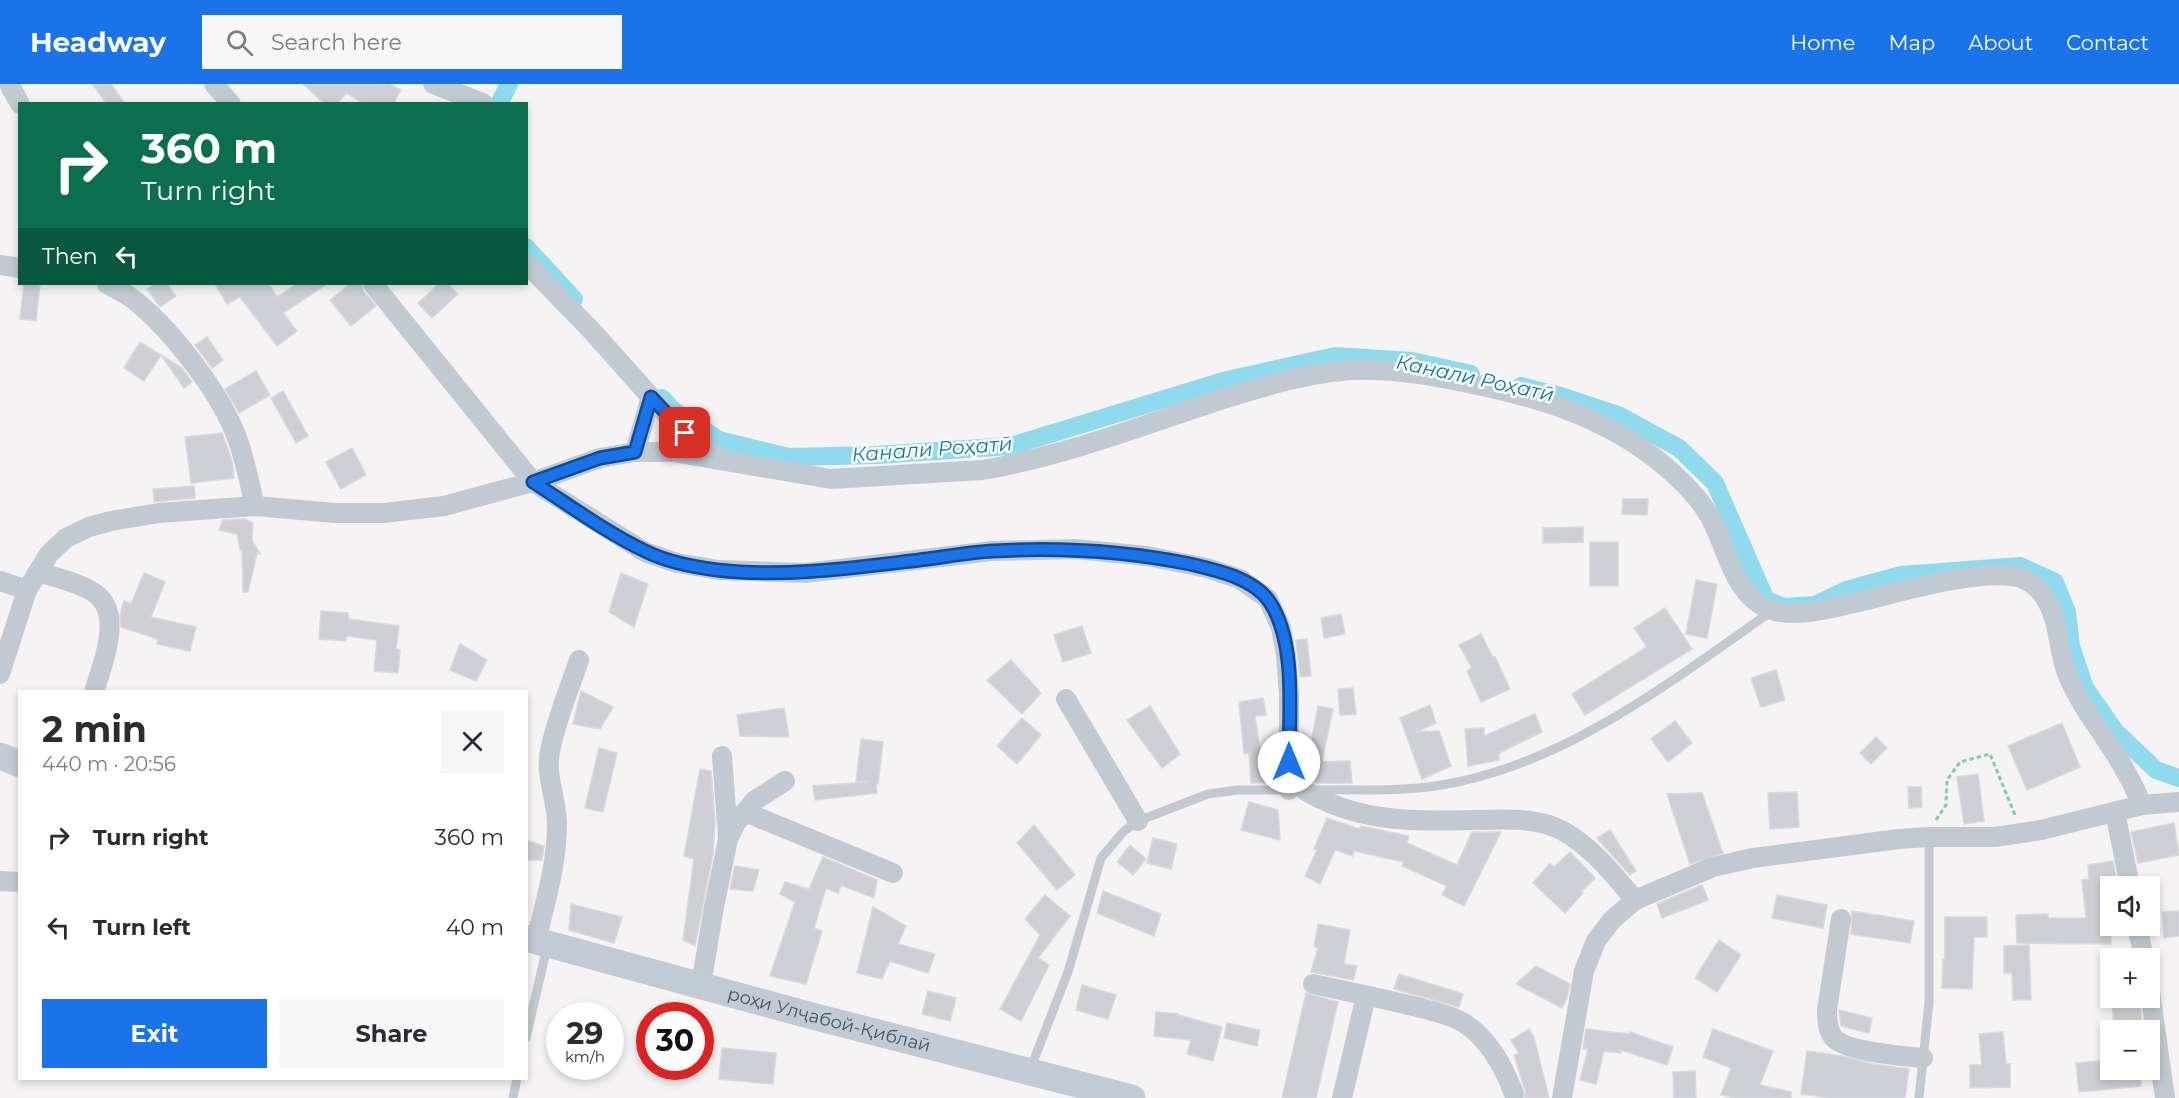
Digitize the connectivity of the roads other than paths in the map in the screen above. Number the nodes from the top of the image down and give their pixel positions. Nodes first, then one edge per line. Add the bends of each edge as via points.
1 (9, 84) edge
2 (214, 84) edge
3 (433, 84) edge
4 (482, 84) edge
5 (19, 102) edge
6 (229, 102) edge
7 (480, 102) edge
8 (483, 102) edge
9 (0, 265) edge
10 (528, 265) edge
11 (18, 268) edge
12 (109, 285) edge
13 (374, 285) edge
14 (651, 397) junction
15 (635, 452) junction
16 (721, 460) junction
17 (533, 482) junction
18 (255, 506) junction
19 (38, 572) junction
20 (0, 581) edge
21 (27, 590) junction
22 (1772, 611) junction
23 (579, 660) dead end
24 (0, 674) edge
25 (95, 690) edge
26 (1066, 699) dead end
27 (0, 756) edge
28 (722, 756) dead end
29 (18, 763) edge
30 (785, 781) dead end
31 (1297, 790) junction
32 (2179, 802) edge
33 (2142, 805) junction
34 (745, 812) junction
35 (2115, 812) junction
36 (1138, 821) junction
37 (1929, 837) junction
38 (728, 839) junction
39 (893, 873) dead end
40 (2128, 876) edge
41 (0, 881) edge
42 (18, 882) edge
43 (1635, 900) junction
44 (1841, 919) dead end
45 (537, 941) edge
46 (1313, 984) dead end
47 (701, 986) junction
48 (1366, 996) junction
49 (2152, 1008) edge
50 (528, 1020) edge
51 (1923, 1058) junction
52 (1029, 1072) junction
53 (517, 1080) edge
54 (1514, 1094) dead end
55 (513, 1098) edge
56 (1132, 1098) edge
57 (1342, 1098) edge
58 (1562, 1098) edge
59 (1918, 1098) edge
60 (2165, 1098) edge

1 - 5 street
2 - 6 street
3 - 7 street
4 - 8 street
9 - 11 street
10 - 14 street
12 - 18 street via 137,302 195,366 235,433
13 - 17 street
14 - 15 street
14 - 16 street via 675,424
15 - 16 street
15 - 17 street via 600,458
16 - 22 street via 831,479 982,470 1058,452 1277,382 1372,370 1410,373 1523,395 1579,413 1651,454 1708,513 1740,584 1750,597
17 - 18 street via 444,506 384,513
17 - 31 street via 645,552 677,563 719,570 805,573 992,551 1075,549 1147,556 1240,579 1268,599 1281,628
18 - 19 street via 159,513 89,527 66,538
19 - 21 street
19 - 25 street via 92,592 107,609 109,636
20 - 21 street
21 - 24 street
22 - 31 lane via 1663,688 1514,768 1435,786
22 - 33 street via 1817,611 1973,578 2006,575 2031,583 2048,601 2066,672 2083,708 2133,784
23 - 45 street via 549,754 557,822 552,876
26 - 36 street
27 - 29 street
28 - 38 street
30 - 34 street via 754,801
31 - 36 lane via 1208,794
31 - 43 street via 1351,812 1388,819 1526,819 1560,830 1606,865
32 - 33 street
33 - 35 street
34 - 38 street
34 - 39 street
35 - 37 street via 1995,837
35 - 40 street
36 - 52 lane via 1101,858 1068,972
37 - 43 street via 1723,865
37 - 51 lane via 1929,1002
38 - 47 street
41 - 42 street
43 - 58 street via 1612,920 1596,942 1584,971
44 - 51 street via 1827,1010 1832,1037 1849,1047
45 - 47 street, роҳи Улҷабой-Қиблаӣ
45 - 50 lane
46 - 48 street
47 - 52 street, роҳи Улҷабой-Қиблаӣ
48 - 54 street via 1440,1013 1464,1023 1493,1051
48 - 57 street
49 - 60 street
51 - 59 lane
52 - 56 street, роҳи Улҷабой-Қиблаӣ
53 - 55 lane

